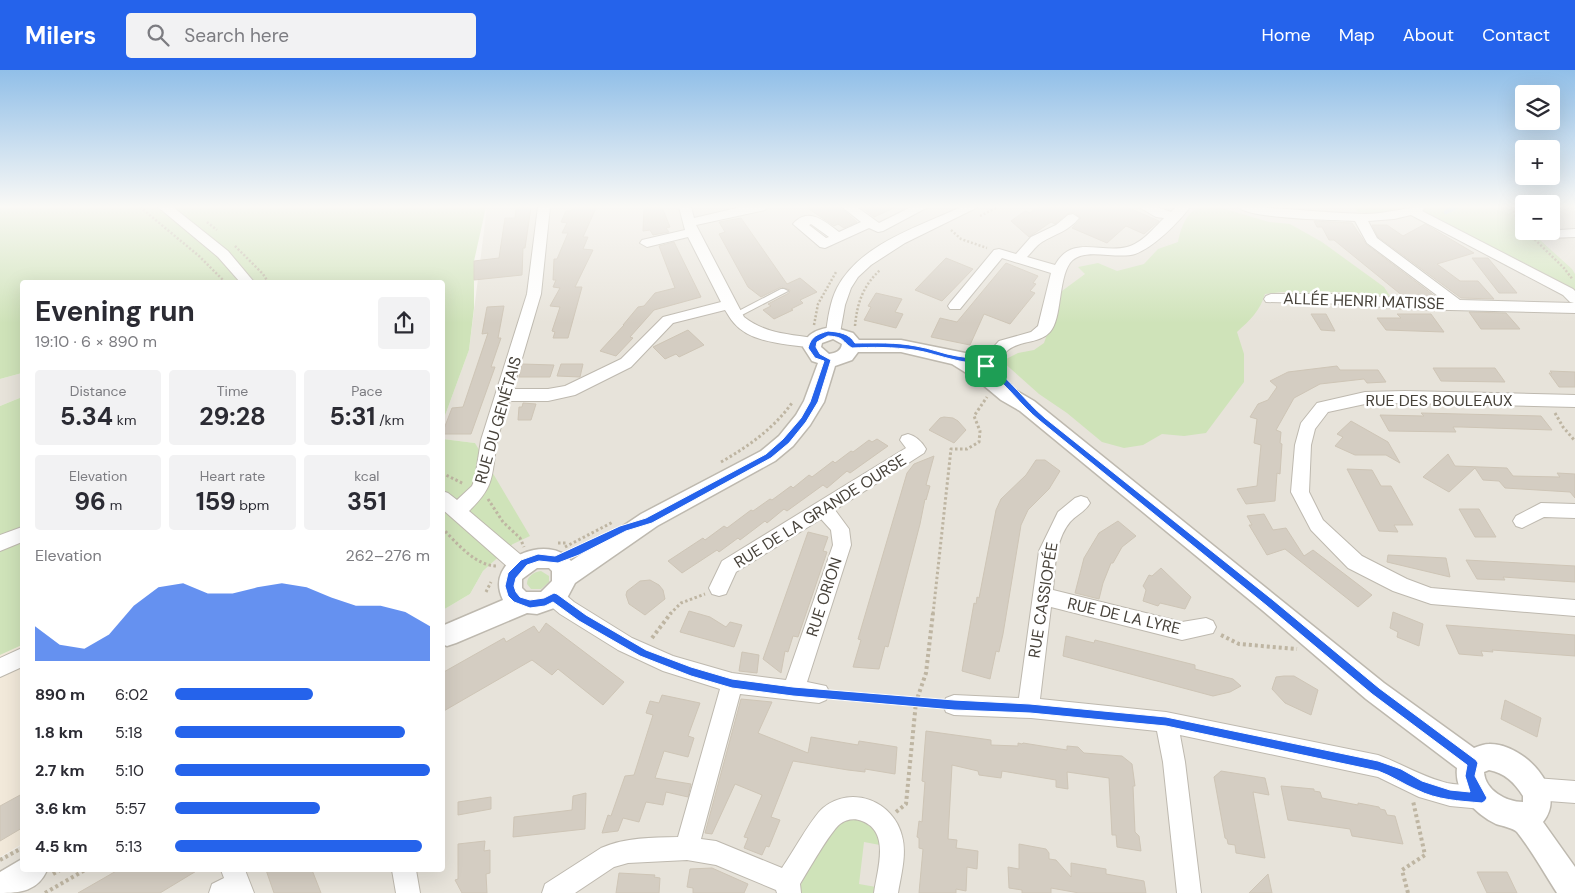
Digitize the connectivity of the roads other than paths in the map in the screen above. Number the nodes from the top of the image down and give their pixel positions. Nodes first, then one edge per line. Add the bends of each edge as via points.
1 (212, 245) edge
2 (540, 245) edge
3 (700, 245) edge
4 (894, 245) edge
5 (1031, 245) edge
6 (1140, 245) edge
7 (1379, 245) edge
8 (1482, 245) edge
9 (1018, 259) junction
10 (1060, 271) junction
11 (245, 280) edge
12 (784, 291) dead end
13 (1271, 299) dead end
14 (1575, 299) edge
15 (1457, 304) junction
16 (956, 306) dead end
17 (1575, 308) edge
18 (732, 309) junction
19 (833, 333) junction
20 (853, 337) junction
21 (812, 343) junction
22 (958, 359) junction
23 (828, 360) junction
24 (986, 366) junction
25 (502, 395) junction
26 (1575, 401) edge
27 (1027, 406) junction
28 (908, 440) dead end
29 (445, 501) edge
30 (1081, 503) dead end
31 (822, 509) junction
32 (457, 511) junction
33 (1575, 511) edge
34 (1522, 521) dead end
35 (20, 535) edge
36 (0, 543) edge
37 (545, 567) junction
38 (719, 588) road end
39 (518, 595) junction
40 (1042, 596) junction
41 (1575, 608) edge
42 (1206, 627) road end
43 (445, 636) edge
44 (20, 658) edge
45 (0, 668) edge
46 (732, 683) junction
47 (793, 691) junction
48 (819, 693) road end
49 (954, 705) road end
50 (1030, 708) junction
51 (1166, 722) junction
52 (1473, 763) junction
53 (1535, 789) junction
54 (1575, 792) edge
55 (1482, 798) junction
56 (1523, 817) junction
57 (687, 848) junction
58 (28, 872) edge
59 (404, 872) edge
60 (0, 888) edge
61 (788, 888) edge
62 (408, 893) edge
63 (554, 893) edge
64 (886, 893) edge
65 (1189, 893) edge
66 (1574, 893) edge

1 - 11 street
2 - 25 street, RUE DU GENÉTAIS via 529,314
3 - 18 street
4 - 19 street via 858,269 844,287
5 - 9 street
6 - 10 street via 1123,252 1076,252 1066,258
7 - 15 street
8 - 14 street via 1568,292
9 - 10 street
9 - 16 street via 999,253
10 - 24 street via 1052,291 1045,328 1036,335 1004,345
12 - 18 lane
13 - 15 street, ALLÉE HENRI MATISSE
15 - 17 street, ALLÉE HENRI MATISSE
18 - 21 street via 749,328 762,334
18 - 25 street via 668,320 626,363 569,391 548,396
19 - 20 street
19 - 21 street via 820,335
20 - 22 street
20 - 23 street via 851,352 844,358
21 - 23 street via 815,354
22 - 24 street via 969,359
22 - 27 street
23 - 37 street via 814,402 803,420 768,456 649,520 628,536
24 - 27 street via 1017,391
25 - 32 street, RUE DU GENÉTAIS via 489,440 484,479 478,490
26 - 41 street, RUE DES BOULEAUX via 1404,397 1365,398 1323,407 1307,427 1300,492 1317,525 1355,562 1400,585 1431,596
27 - 52 street via 1375,691
28 - 31 street, RUE DE LA GRANDE OURSE via 918,449
29 - 32 street
30 - 40 street, RUE CASSIOPÉE via 1064,518 1052,537
31 - 38 street, RUE DE LA GRANDE OURSE via 729,567
31 - 47 street, RUE ORION via 837,523 843,534 842,545
32 - 37 street via 516,562
33 - 34 street via 1541,510
35 - 36 street
37 - 39 street via 514,572
37 - 39 street via 540,603
37 - 46 street via 567,608 582,618 643,653
39 - 43 street via 500,611
40 - 42 street, RUE DE LA LYRE via 1182,631
40 - 50 street, RUE CASSIOPÉE
44 - 45 street
46 - 47 street
46 - 57 street
47 - 48 street
49 - 50 street
50 - 51 street
51 - 55 street via 1378,766 1419,786 1450,795
51 - 65 street via 1174,762
52 - 53 street via 1482,758 1502,760 1522,772
52 - 55 street via 1470,776
53 - 54 street
53 - 56 street via 1537,807
55 - 56 street via 1503,813
56 - 66 street
57 - 61 street via 716,853
57 - 63 street via 614,854 600,860
58 - 60 street
59 - 62 street
61 - 64 street via 830,817 850,807 872,813 890,830 892,840

